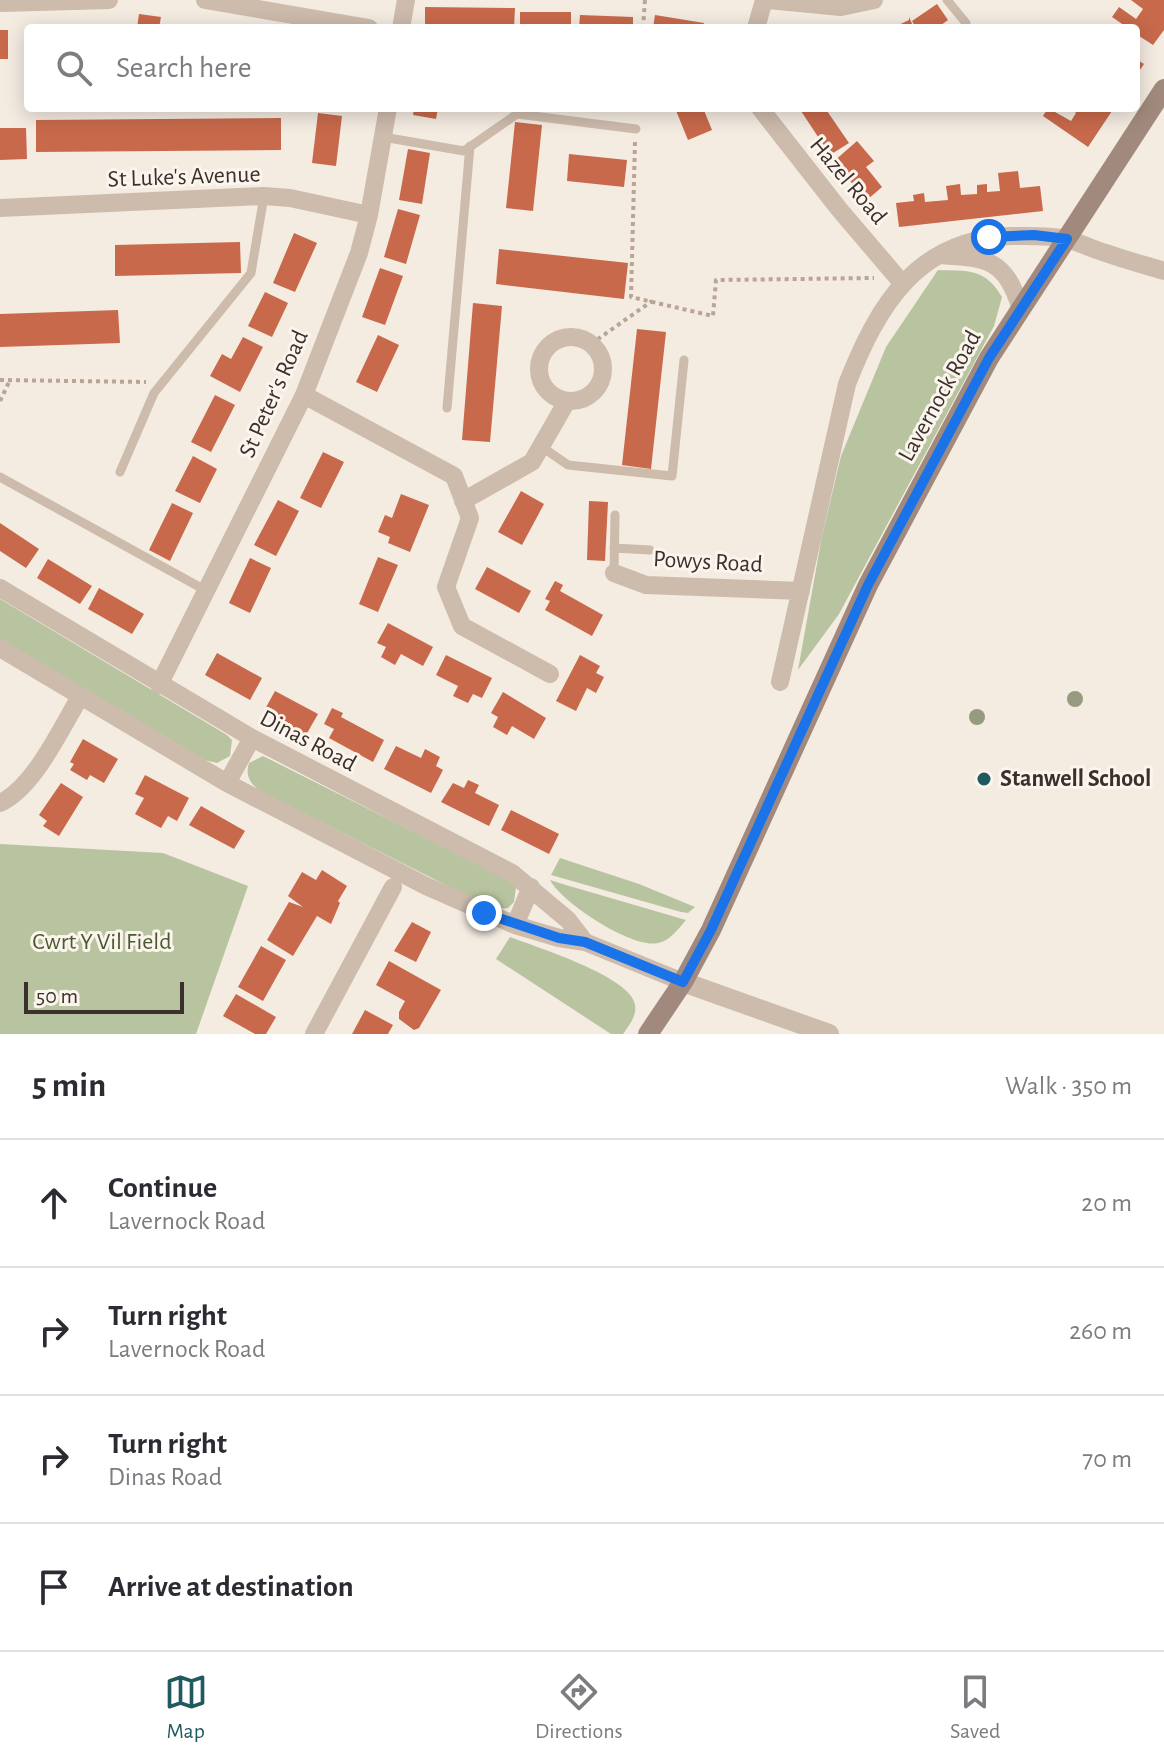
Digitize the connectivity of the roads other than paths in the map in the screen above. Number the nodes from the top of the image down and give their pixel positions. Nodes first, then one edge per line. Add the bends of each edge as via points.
1 (109, 0) edge
2 (205, 0) edge
3 (406, 0) edge
4 (874, 0) edge
5 (947, 0) edge
6 (45, 1) edge
7 (771, 1) edge
8 (0, 3) edge
9 (346, 24) edge
10 (402, 24) edge
11 (758, 24) edge
12 (966, 24) edge
13 (1164, 89) edge
14 (387, 112) edge
15 (763, 112) edge
16 (636, 129) road end
17 (383, 137) junction
18 (470, 146) junction
19 (264, 196) junction
20 (0, 208) edge
21 (369, 215) junction
22 (1067, 239) junction
23 (935, 255) junction
24 (1164, 271) edge
25 (899, 280) junction
26 (1021, 309) junction
27 (684, 360) dead end
28 (304, 395) junction
29 (567, 401) junction
30 (447, 408) dead end
31 (542, 447) junction
32 (120, 472) dead end
33 (0, 477) edge
34 (463, 501) junction
35 (615, 515) dead end
36 (614, 548) junction
37 (650, 550) dead end
38 (614, 573) joint
39 (0, 588) edge
40 (205, 590) junction
41 (801, 591) junction
42 (0, 648) edge
43 (550, 674) dead end
44 (780, 682) dead end
45 (159, 685) junction
46 (80, 697) junction
47 (252, 738) junction
48 (227, 783) junction
49 (0, 803) edge
50 (393, 887) dead end
51 (531, 887) junction
52 (515, 925) junction
53 (585, 942) junction
54 (683, 982) junction
55 (314, 1034) edge
56 (648, 1034) edge
57 (829, 1034) edge

1 - 6 street
2 - 9 street
3 - 10 street
4 - 7 street via 841,7
5 - 12 lane
6 - 8 street
7 - 11 street
13 - 22 main road, Lavernock Road
14 - 17 street, St Peter's Road
15 - 25 street, Hazel Road
16 - 18 lane via 517,114
17 - 18 lane via 464,151
17 - 21 street, St Peter's Road
18 - 30 lane
19 - 20 street, St Luke's Avenue
19 - 21 street, St Luke's Avenue
19 - 32 lane via 251,273 154,393
21 - 28 street, St Peter's Road
22 - 23 street via 989,237
22 - 24 street
22 - 26 main road, Lavernock Road
23 - 25 street
23 - 26 street via 985,261 1000,269 1013,284
25 - 41 street via 847,384
26 - 54 main road, Lavernock Road via 989,358 868,585
27 - 31 lane via 672,476 568,465
28 - 34 street via 454,476
28 - 40 street, St Peter's Road
29 - 29 street via 587,397 600,382 602,362 591,344 571,337 551,344 539,362 547,392
29 - 31 street
31 - 34 street via 532,462
33 - 40 lane
34 - 43 street via 470,518 446,587 462,626
35 - 36 lane
36 - 37 lane
36 - 38 lane
38 - 41 street, Powys Road via 646,585
39 - 45 street, Dinas Road
40 - 45 street, St Peter's Road
41 - 44 street
42 - 46 street, Dinas Road
45 - 47 street, Dinas Road
46 - 48 street, Dinas Road
46 - 49 street via 33,773
47 - 48 street
47 - 51 street, Dinas Road
48 - 52 street, Dinas Road via 426,886
50 - 55 street
51 - 52 street
51 - 53 street, Dinas Road
52 - 53 street, Dinas Road
53 - 54 street, Dinas Road
54 - 56 main road, Lavernock Road
54 - 57 street

